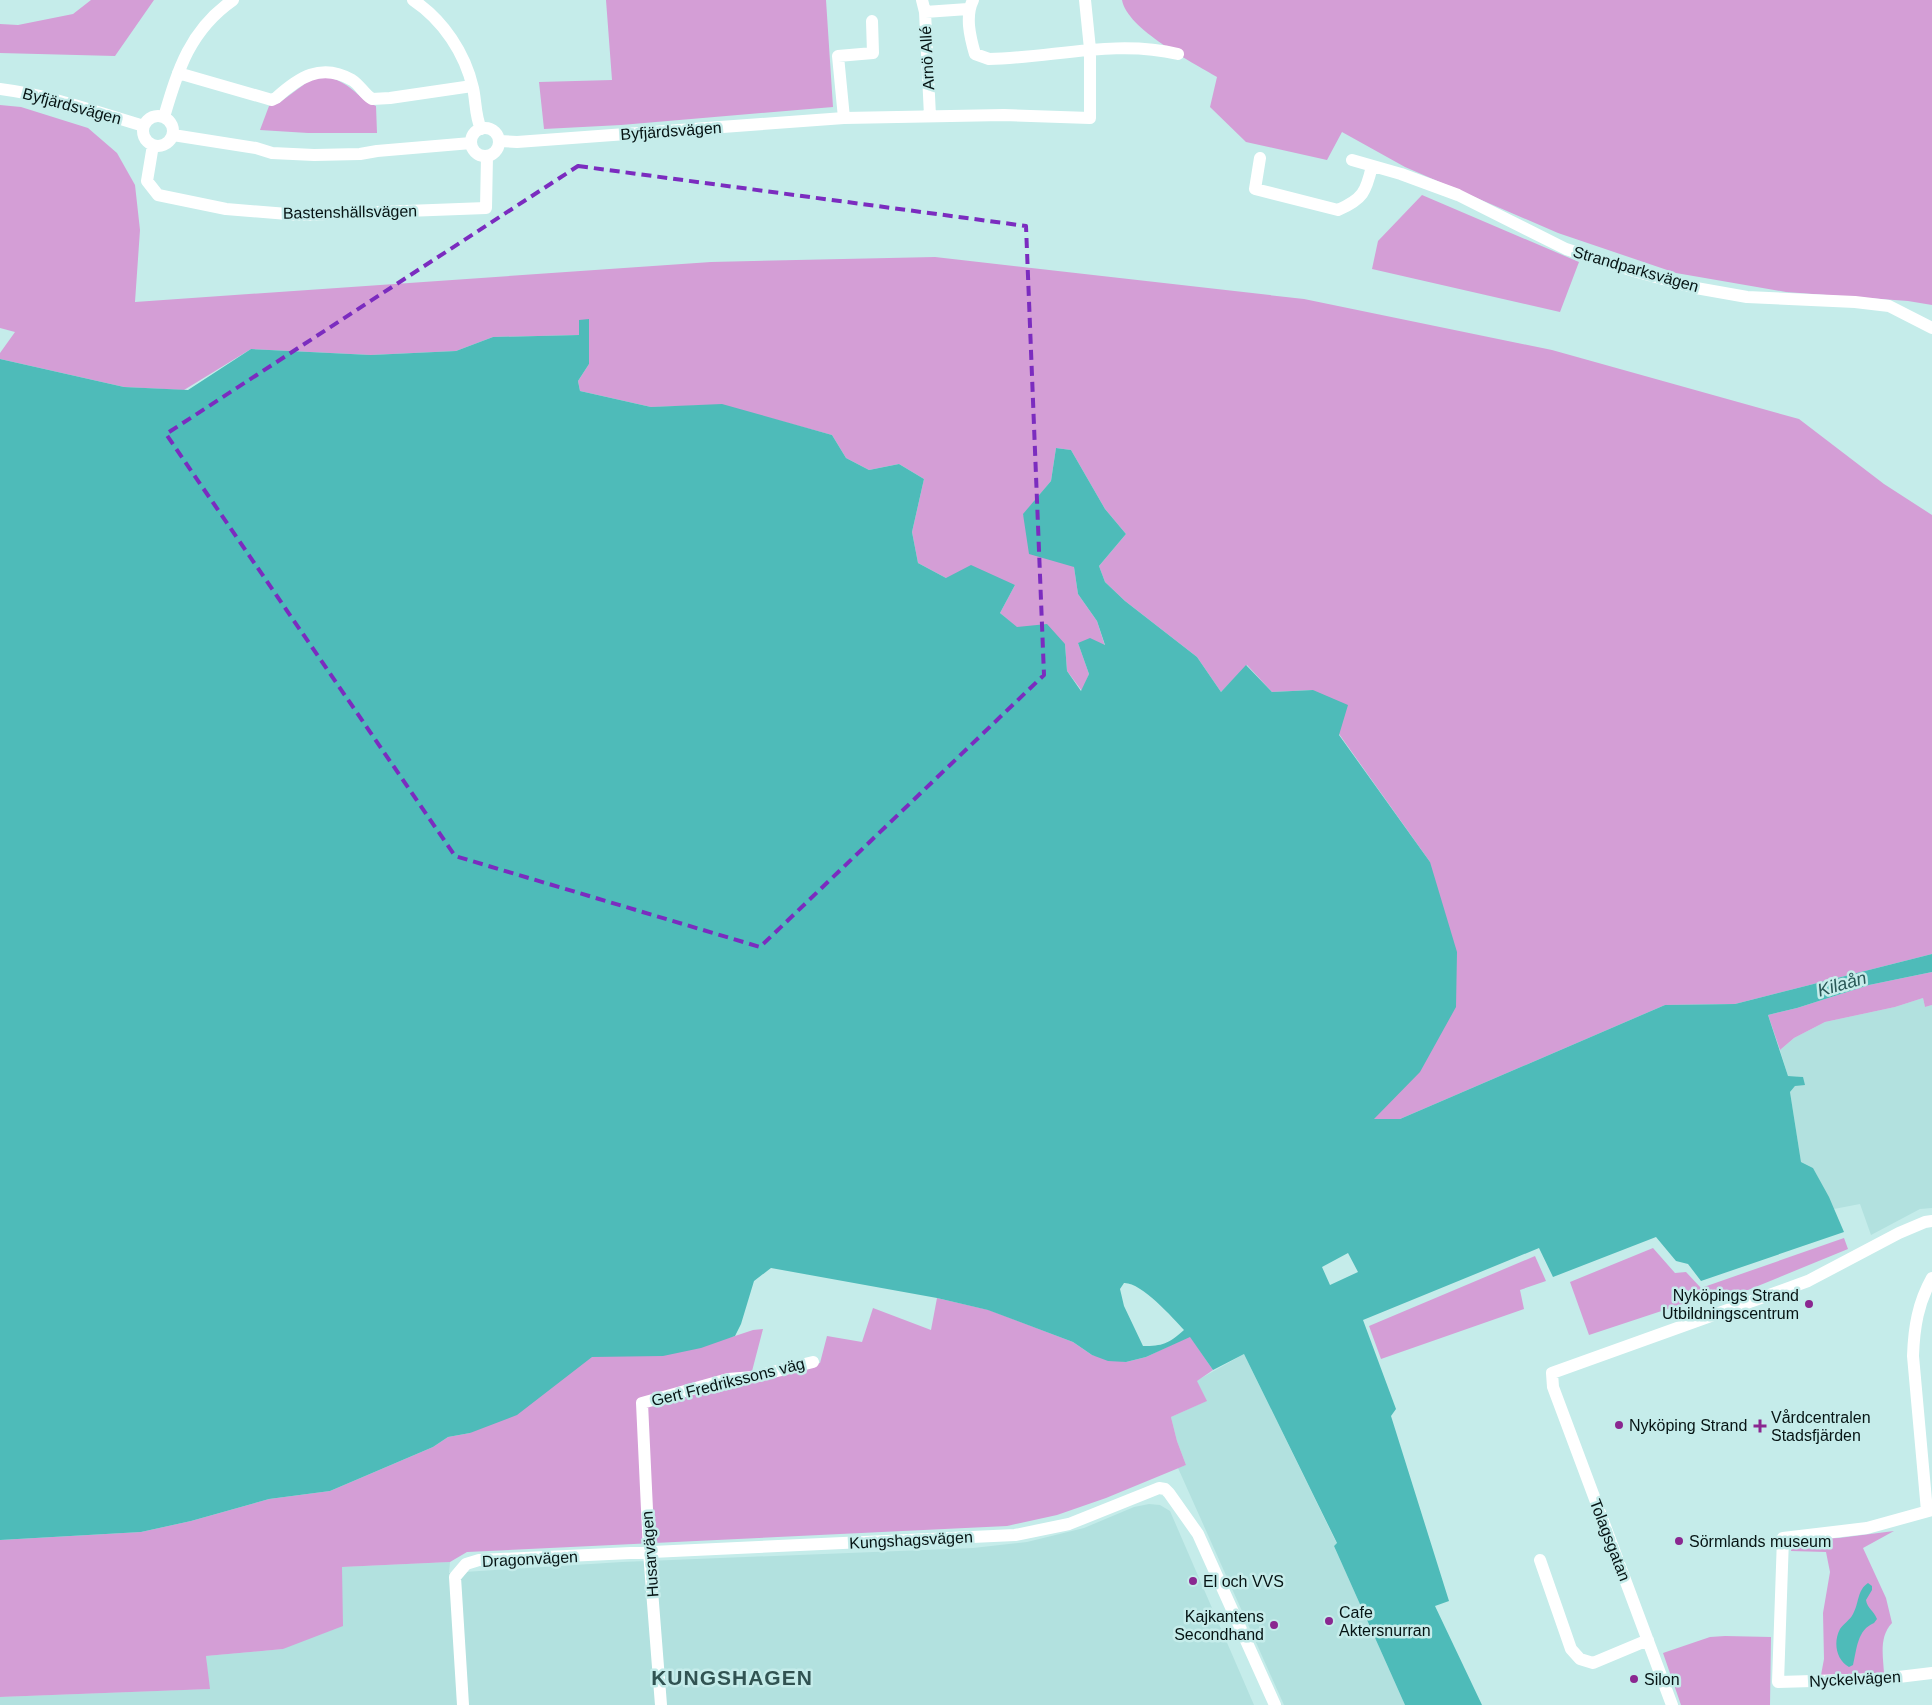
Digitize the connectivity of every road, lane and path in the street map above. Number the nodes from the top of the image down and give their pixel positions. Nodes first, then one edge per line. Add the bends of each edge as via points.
1 (233, 0) edge
2 (413, 0) edge
3 (1085, 0) edge
4 (971, 4) edge
5 (924, 6) edge
6 (872, 22) dead end
7 (1090, 50) junction
8 (1178, 54) dead end
9 (178, 73) junction
10 (472, 86) junction
11 (0, 89) edge
12 (930, 116) junction
13 (164, 117) junction
14 (844, 118) junction
15 (144, 126) junction
16 (481, 129) junction
17 (173, 135) junction
18 (499, 141) junction
19 (471, 143) junction
20 (153, 145) junction
21 (487, 156) junction
22 (1260, 158) dead end
23 (1352, 160) dead end
24 (1372, 166) junction
25 (1932, 328) edge
26 (1932, 1221) edge
27 (1932, 1278) edge
28 (813, 1362) dead end
29 (642, 1403) joint
30 (1929, 1511) edge
31 (649, 1552) junction
32 (1540, 1560) dead end
33 (1648, 1640) junction
34 (1932, 1673) edge
35 (463, 1705) edge
36 (661, 1705) edge
37 (1275, 1705) edge
38 (1672, 1705) edge

1 - 9 street via 202,29
2 - 10 street via 448,34 466,65
3 - 7 street
4 - 5 street
4 - 7 street via 971,42 975,54 982,58
5 - 12 street, Arnö Allé
6 - 14 street via 873,53 838,56
7 - 8 street via 1155,48
7 - 12 street, Byfjärdsvägen via 1090,118
9 - 10 street via 272,100 301,77 328,73 353,81 372,99
9 - 13 street
10 - 16 street
11 - 15 street, Byfjärdsvägen via 55,100
12 - 14 street, Byfjärdsvägen
13 - 15 street, Byfjärdsvägen via 154,116
13 - 17 street via 173,126
14 - 18 street, Byfjärdsvägen
15 - 20 street, Byfjärdsvägen via 144,137
16 - 18 street via 492,130
16 - 19 street via 473,135
17 - 19 street via 272,153 314,155 360,154
17 - 20 street via 164,145
18 - 21 street via 498,149
19 - 21 street via 476,152
20 - 21 street, Bastenshällsvägen via 147,181 158,195 226,208 300,215 486,208
22 - 24 street via 1254,189 1338,210 1354,202 1366,190
23 - 24 street, Strandparksvägen
24 - 25 street, Strandparksvägen via 1458,195 1566,249 1634,271 1696,288 1747,297 1889,306
26 - 33 street, Tolagsgatan via 1899,1233 1808,1281 1552,1373 1553,1387
27 - 30 street via 1917,1314 1913,1356
28 - 29 street, Gert Fredrikssons väg via 753,1377 728,1379
29 - 31 street, Husarvägen
30 - 34 street, Nyckelvägen via 1867,1528 1782,1538 1778,1682 1882,1679
31 - 35 street, Dragonvägen via 479,1560 466,1564 455,1577
31 - 36 street, Husarvägen
31 - 37 street, Kungshagsvägen via 1015,1535 1069,1524 1159,1488 1165,1489 1198,1534
32 - 33 street via 1571,1649 1580,1659 1592,1663
33 - 38 street, Tolagsgatan

